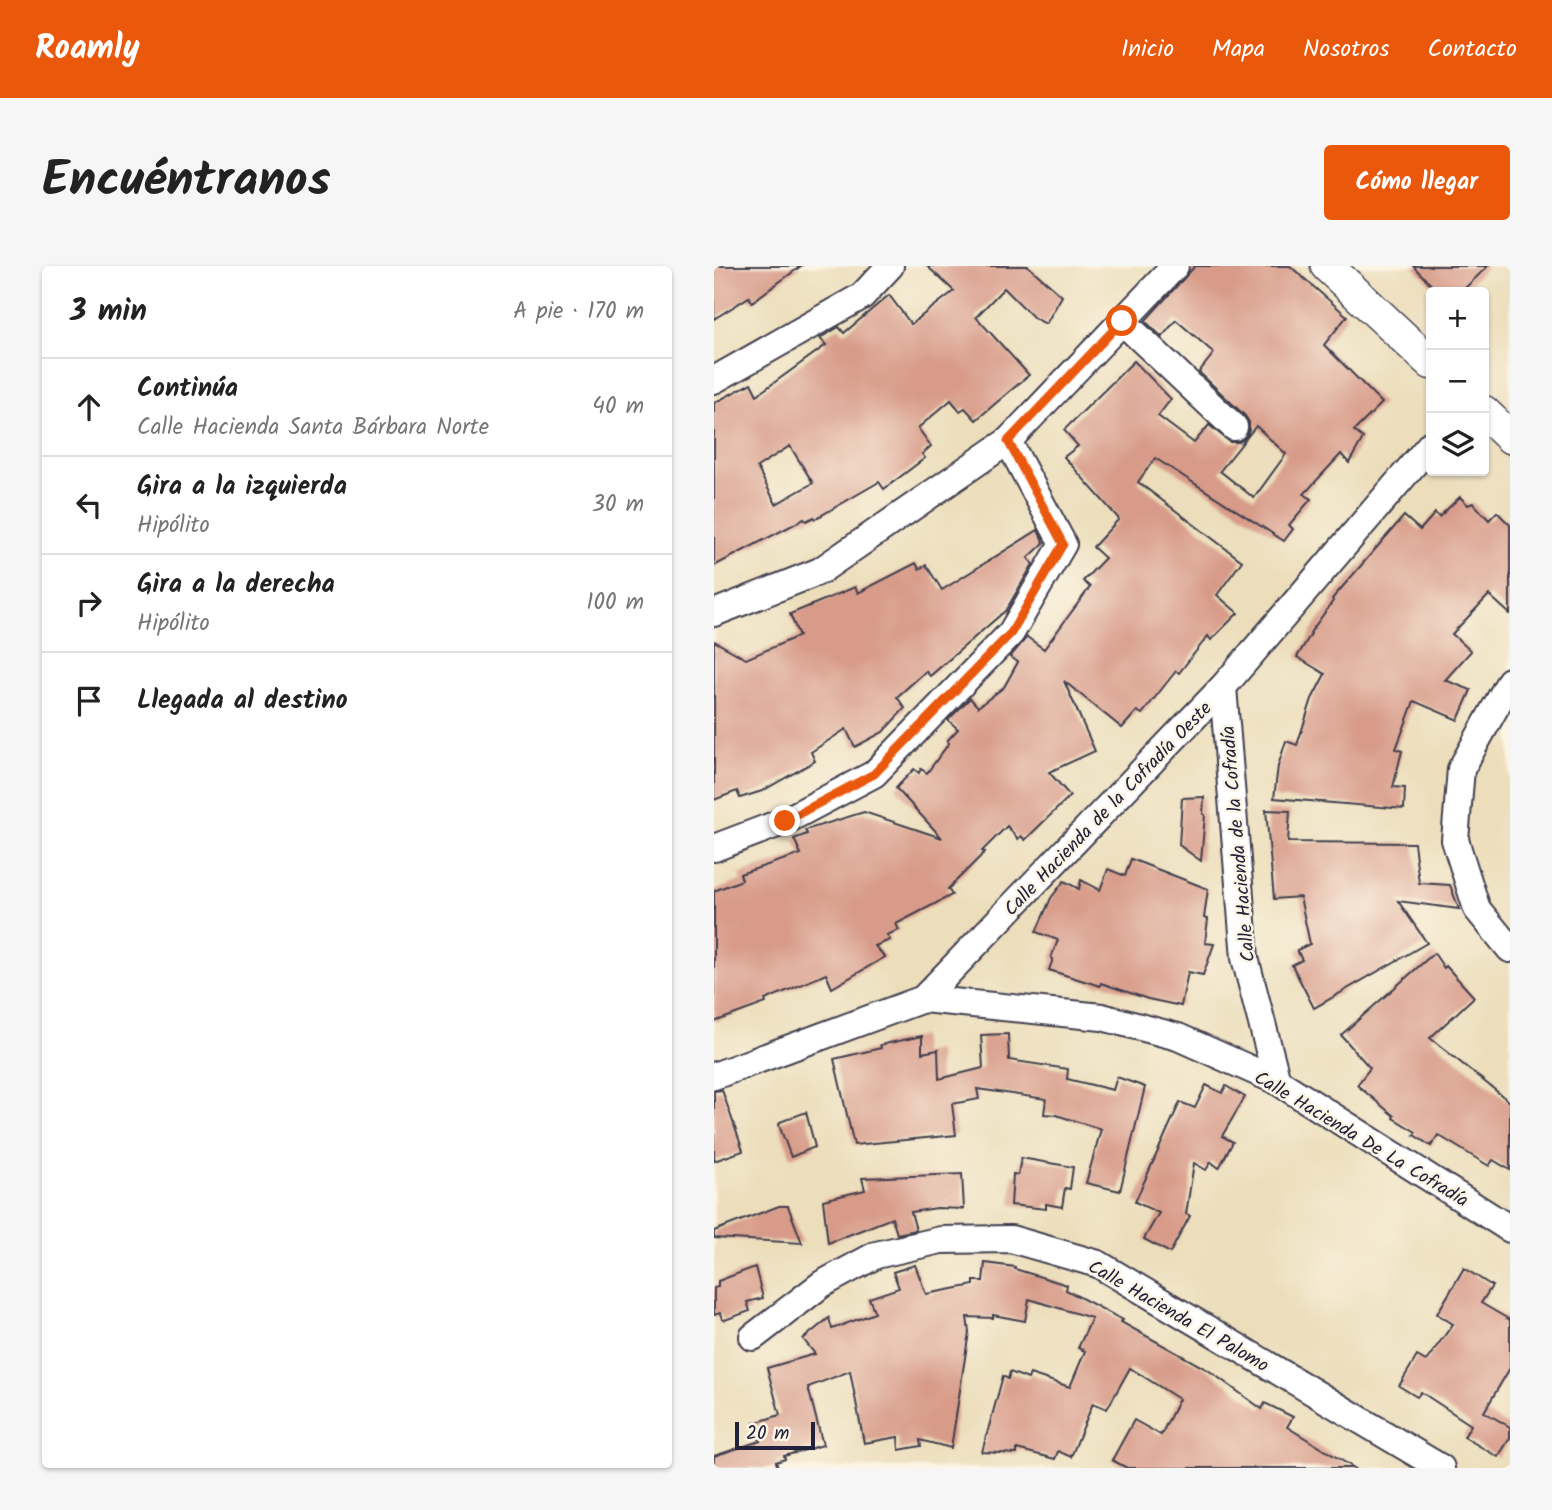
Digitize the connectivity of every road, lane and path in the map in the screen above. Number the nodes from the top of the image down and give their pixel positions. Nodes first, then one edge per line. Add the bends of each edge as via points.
1 (890, 266) edge
2 (1175, 266) edge
3 (1327, 266) edge
4 (1122, 321) junction
5 (1426, 358) edge
6 (714, 380) edge
7 (1485, 413) edge
8 (1234, 427) dead end
9 (1510, 437) edge
10 (1008, 441) junction
11 (1426, 450) edge
12 (714, 613) edge
13 (1510, 681) edge
14 (1223, 687) junction
15 (714, 848) edge
16 (1510, 949) edge
17 (923, 999) junction
18 (714, 1076) edge
19 (1277, 1081) junction
20 (1510, 1229) edge
21 (753, 1337) dead end
22 (1441, 1468) edge

1 - 6 street via 862,296
2 - 4 street
3 - 5 street
4 - 8 street
4 - 10 street
7 - 9 street
10 - 12 street via 820,572
10 - 15 street via 1063,544 1011,633 874,774 785,821
11 - 14 street, Calle Hacienda de la Cofradía Oeste
13 - 16 street via 1461,769 1455,840 1477,909
14 - 17 street, Calle Hacienda de la Cofradía Oeste
14 - 19 street, Calle Hacienda de la Cofradía via 1245,958
17 - 18 street, Calle Hacienda de la Cofradía Oeste
17 - 19 street, Calle Hacienda De La Cofradía via 1102,1017 1178,1037
19 - 20 street, Calle Hacienda De La Cofradía
21 - 22 street, Calle Hacienda El Palomo via 822,1284 876,1255 941,1240 1011,1239 1098,1264

